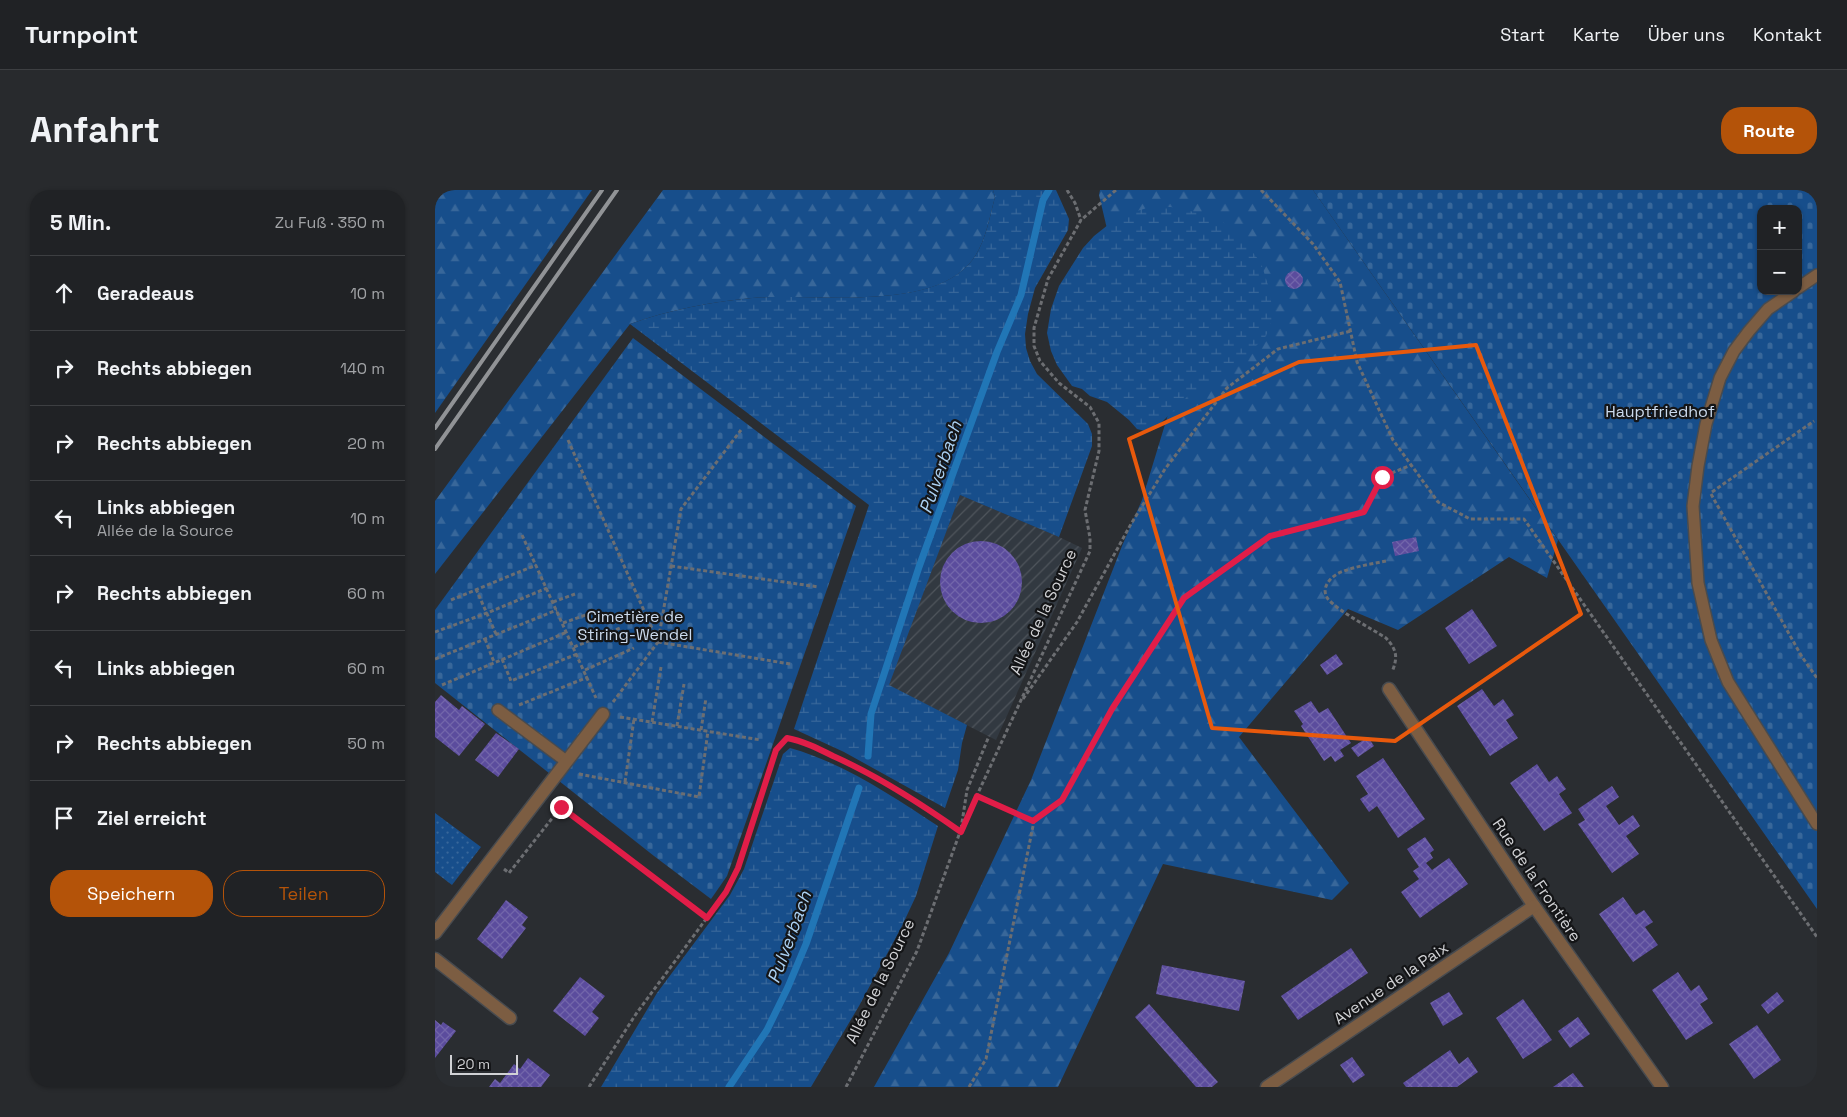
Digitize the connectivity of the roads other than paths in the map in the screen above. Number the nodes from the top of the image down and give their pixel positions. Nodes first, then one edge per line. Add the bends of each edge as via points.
1 (1817, 275) edge
2 (1802, 285) edge
3 (1788, 295) edge
4 (1389, 689) road end
5 (500, 711) road end
6 (603, 714) road end
7 (559, 769) junction
8 (1817, 824) edge
9 (1534, 906) junction
10 (435, 933) edge
11 (435, 959) edge
12 (511, 1018) dead end
13 (1267, 1087) edge
14 (1661, 1087) edge

1 - 2 lane
3 - 8 lane via 1769,309 1734,350 1721,378 1707,424 1693,506 1698,583 1711,640 1728,682
4 - 9 street, Rue de la Frontière
5 - 7 lane
6 - 7 street
7 - 10 street
9 - 13 street, Avenue de la Paix
9 - 14 street, Rue de la Frontière
11 - 12 street

